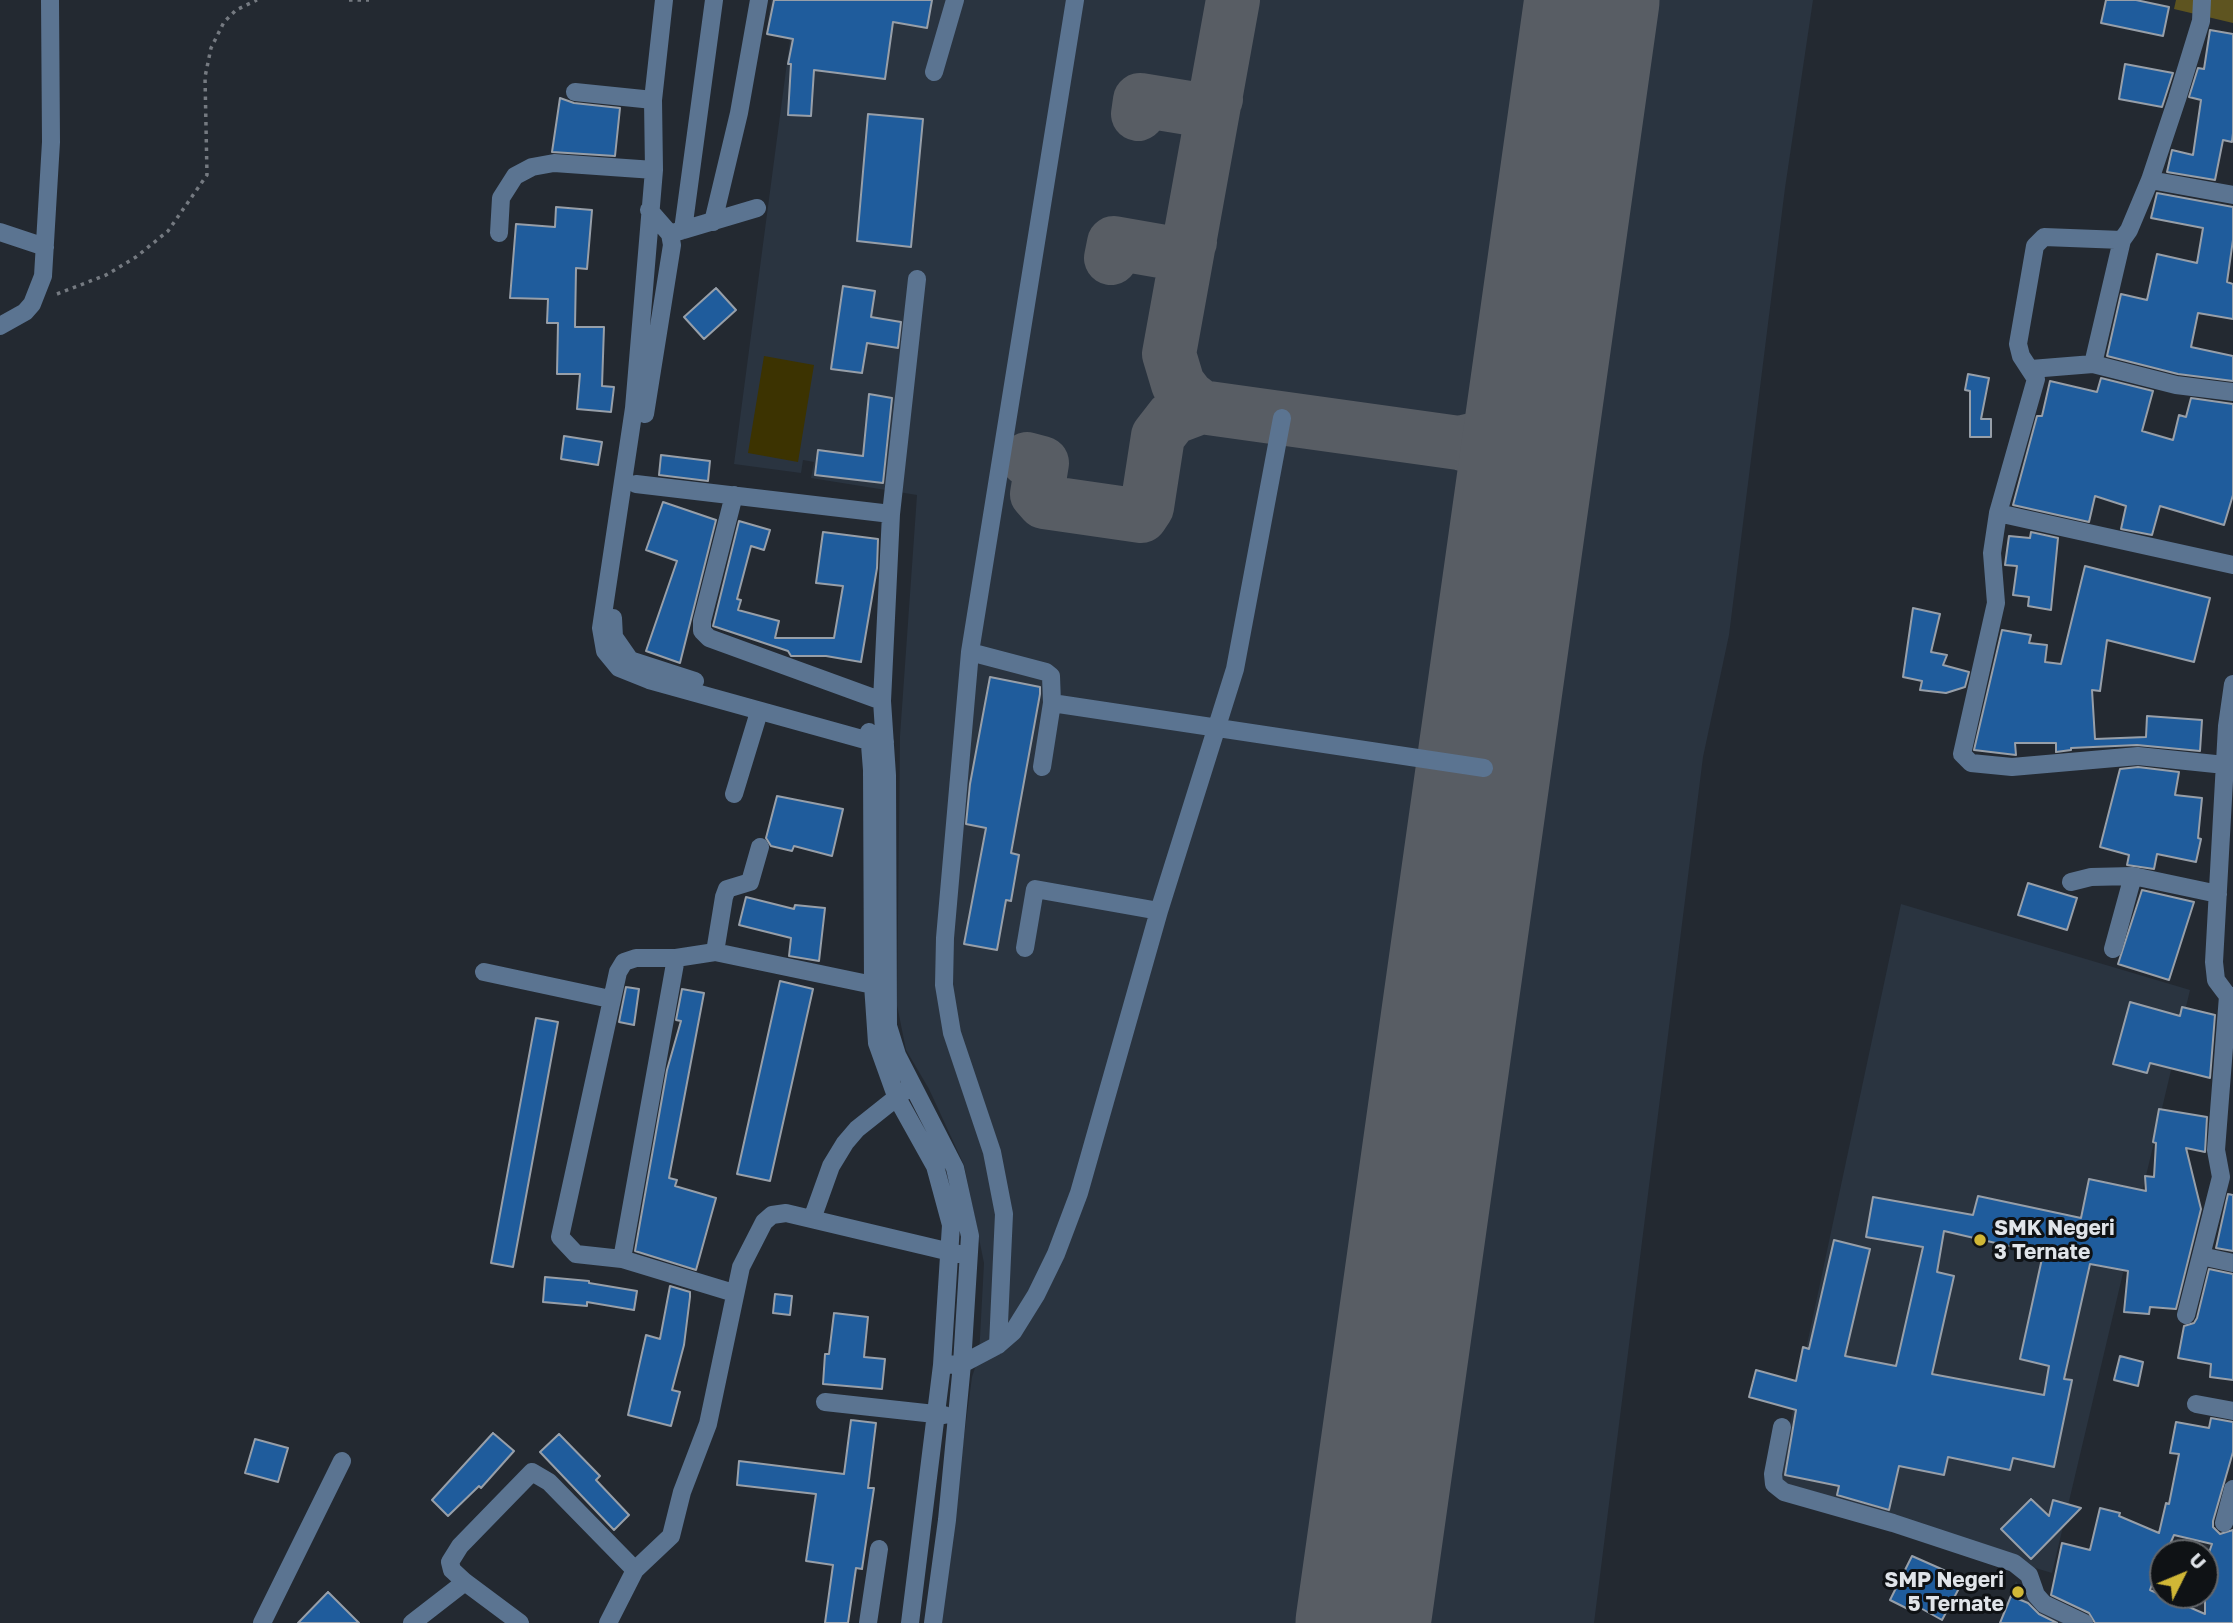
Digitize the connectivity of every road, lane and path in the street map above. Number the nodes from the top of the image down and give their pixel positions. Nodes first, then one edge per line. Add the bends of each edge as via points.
1 (50, 0) edge
2 (257, 0) edge
3 (349, 0) edge
4 (369, 0) edge
5 (664, 0) edge
6 (715, 0) edge
7 (759, 0) edge
8 (955, 0) edge
9 (1075, 0) edge
10 (2202, 0) edge
11 (934, 72) dead end
12 (575, 92) dead end
13 (653, 100) junction
14 (654, 170) junction
15 (2150, 180) junction
16 (2233, 195) edge
17 (757, 208) dead end
18 (649, 210) junction
19 (713, 222) junction
20 (0, 232) edge
21 (676, 232) junction
22 (499, 233) dead end
23 (2122, 240) junction
24 (45, 247) junction
25 (917, 279) dead end
26 (32, 304) junction
27 (0, 326) edge
28 (2093, 364) junction
29 (2031, 369) junction
30 (2233, 392) edge
31 (1282, 418) dead end
32 (636, 484) junction
33 (734, 495) junction
34 (1998, 513) junction
35 (891, 514) junction
36 (2233, 565) edge
37 (970, 652) junction
38 (2233, 684) edge
39 (882, 701) junction
40 (1052, 702) junction
41 (759, 712) junction
42 (2230, 726) edge
43 (1218, 729) junction
44 (877, 736) junction
45 (2225, 765) junction
46 (1042, 767) dead end
47 (1484, 768) dead end
48 (734, 794) dead end
49 (760, 847) dead end
50 (2133, 876) junction
51 (2071, 882) dead end
52 (2218, 894) junction
53 (1159, 911) junction
54 (1025, 948) dead end
55 (2113, 949) dead end
56 (715, 952) junction
57 (676, 958) junction
58 (484, 972) dead end
59 (873, 985) junction
60 (2230, 996) edge
61 (610, 999) junction
62 (913, 1086) junction
63 (896, 1097) junction
64 (812, 1219) junction
65 (949, 1253) junction
66 (969, 1255) junction
67 (2201, 1256) junction
68 (622, 1259) junction
69 (2233, 1263) edge
70 (734, 1293) junction
71 (2186, 1315) dead end
72 (998, 1345) junction
73 (962, 1364) junction
74 (942, 1366) junction
75 (825, 1402) dead end
76 (2196, 1404) dead end
77 (2233, 1410) edge
78 (934, 1414) junction
79 (957, 1418) junction
80 (1782, 1427) dead end
81 (342, 1461) dead end
82 (2233, 1489) edge
83 (2224, 1523) dead end
84 (879, 1549) dead end
85 (635, 1570) junction
86 (465, 1582) junction
87 (262, 1623) edge
88 (412, 1623) edge
89 (520, 1623) edge
90 (608, 1623) edge
91 (868, 1623) edge
92 (910, 1623) edge
93 (933, 1623) edge
94 (2084, 1623) edge

1 - 24 street via 51,142
2 - 26 path via 224,22 211,48 205,77 208,174 168,231 106,275
3 - 4 path
5 - 13 street
6 - 21 street
7 - 19 street
8 - 11 street
9 - 37 street
10 - 15 street via 2201,21
12 - 13 street
13 - 14 street
14 - 18 street
14 - 22 street via 554,163 532,167 515,176 501,198
15 - 16 street
15 - 23 street
17 - 19 street
18 - 21 street
18 - 41 street via 634,408 601,628 605,651 619,668
19 - 21 street
20 - 24 street
21 - 32 street via 652,355
23 - 28 street
23 - 29 street via 2038,240 2018,344
24 - 26 street via 43,275
25 - 35 street
26 - 27 street
28 - 29 street
28 - 30 street via 2176,385
29 - 34 street via 2034,388
31 - 43 street via 1235,669
32 - 33 street
32 - 44 street via 612,625 630,660
33 - 35 street
33 - 39 street via 702,631 709,638
34 - 36 street
34 - 45 street via 1992,553 1996,603 1962,754 1965,760 2012,767 2138,756
35 - 39 street
37 - 40 street via 1046,672 1051,676
37 - 72 street via 944,985 953,1033 992,1152 1004,1214
38 - 42 street
39 - 44 street
40 - 43 street
40 - 46 street
41 - 44 street
41 - 48 street
42 - 45 street
43 - 47 street
43 - 53 street
44 - 59 street via 872,770
44 - 62 street via 888,1026
45 - 52 street
49 - 56 street via 750,883 727,889
50 - 51 street
50 - 52 street
50 - 55 street
52 - 60 street via 2216,980
53 - 54 street via 1035,889
53 - 72 street via 1079,1193 1036,1295 1013,1332
56 - 57 street
56 - 59 street
57 - 61 street via 624,962
57 - 68 street
58 - 61 street
59 - 63 street via 877,1043
60 - 67 street via 2217,1150 2221,1177
61 - 68 street via 560,1237 576,1254
62 - 63 street
62 - 66 street via 956,1168 965,1202
63 - 64 street via 845,1143 831,1166
63 - 65 street via 935,1166 951,1225
64 - 65 street
64 - 70 street via 786,1213 764,1222 752,1239
65 - 66 street
65 - 74 street
66 - 73 street
67 - 69 street
67 - 71 street
68 - 70 street
70 - 85 street via 708,1424 671,1536
72 - 73 street
73 - 74 street
73 - 79 street
74 - 78 street
75 - 78 street
76 - 77 street
78 - 79 street
78 - 92 street
79 - 93 street
80 - 94 street via 1773,1474 1774,1484 1783,1492 2014,1563 2029,1575 2044,1604
81 - 87 street
82 - 83 street
84 - 91 street
85 - 86 street via 549,1482 532,1472 450,1562
85 - 90 street
86 - 88 street
86 - 89 street

